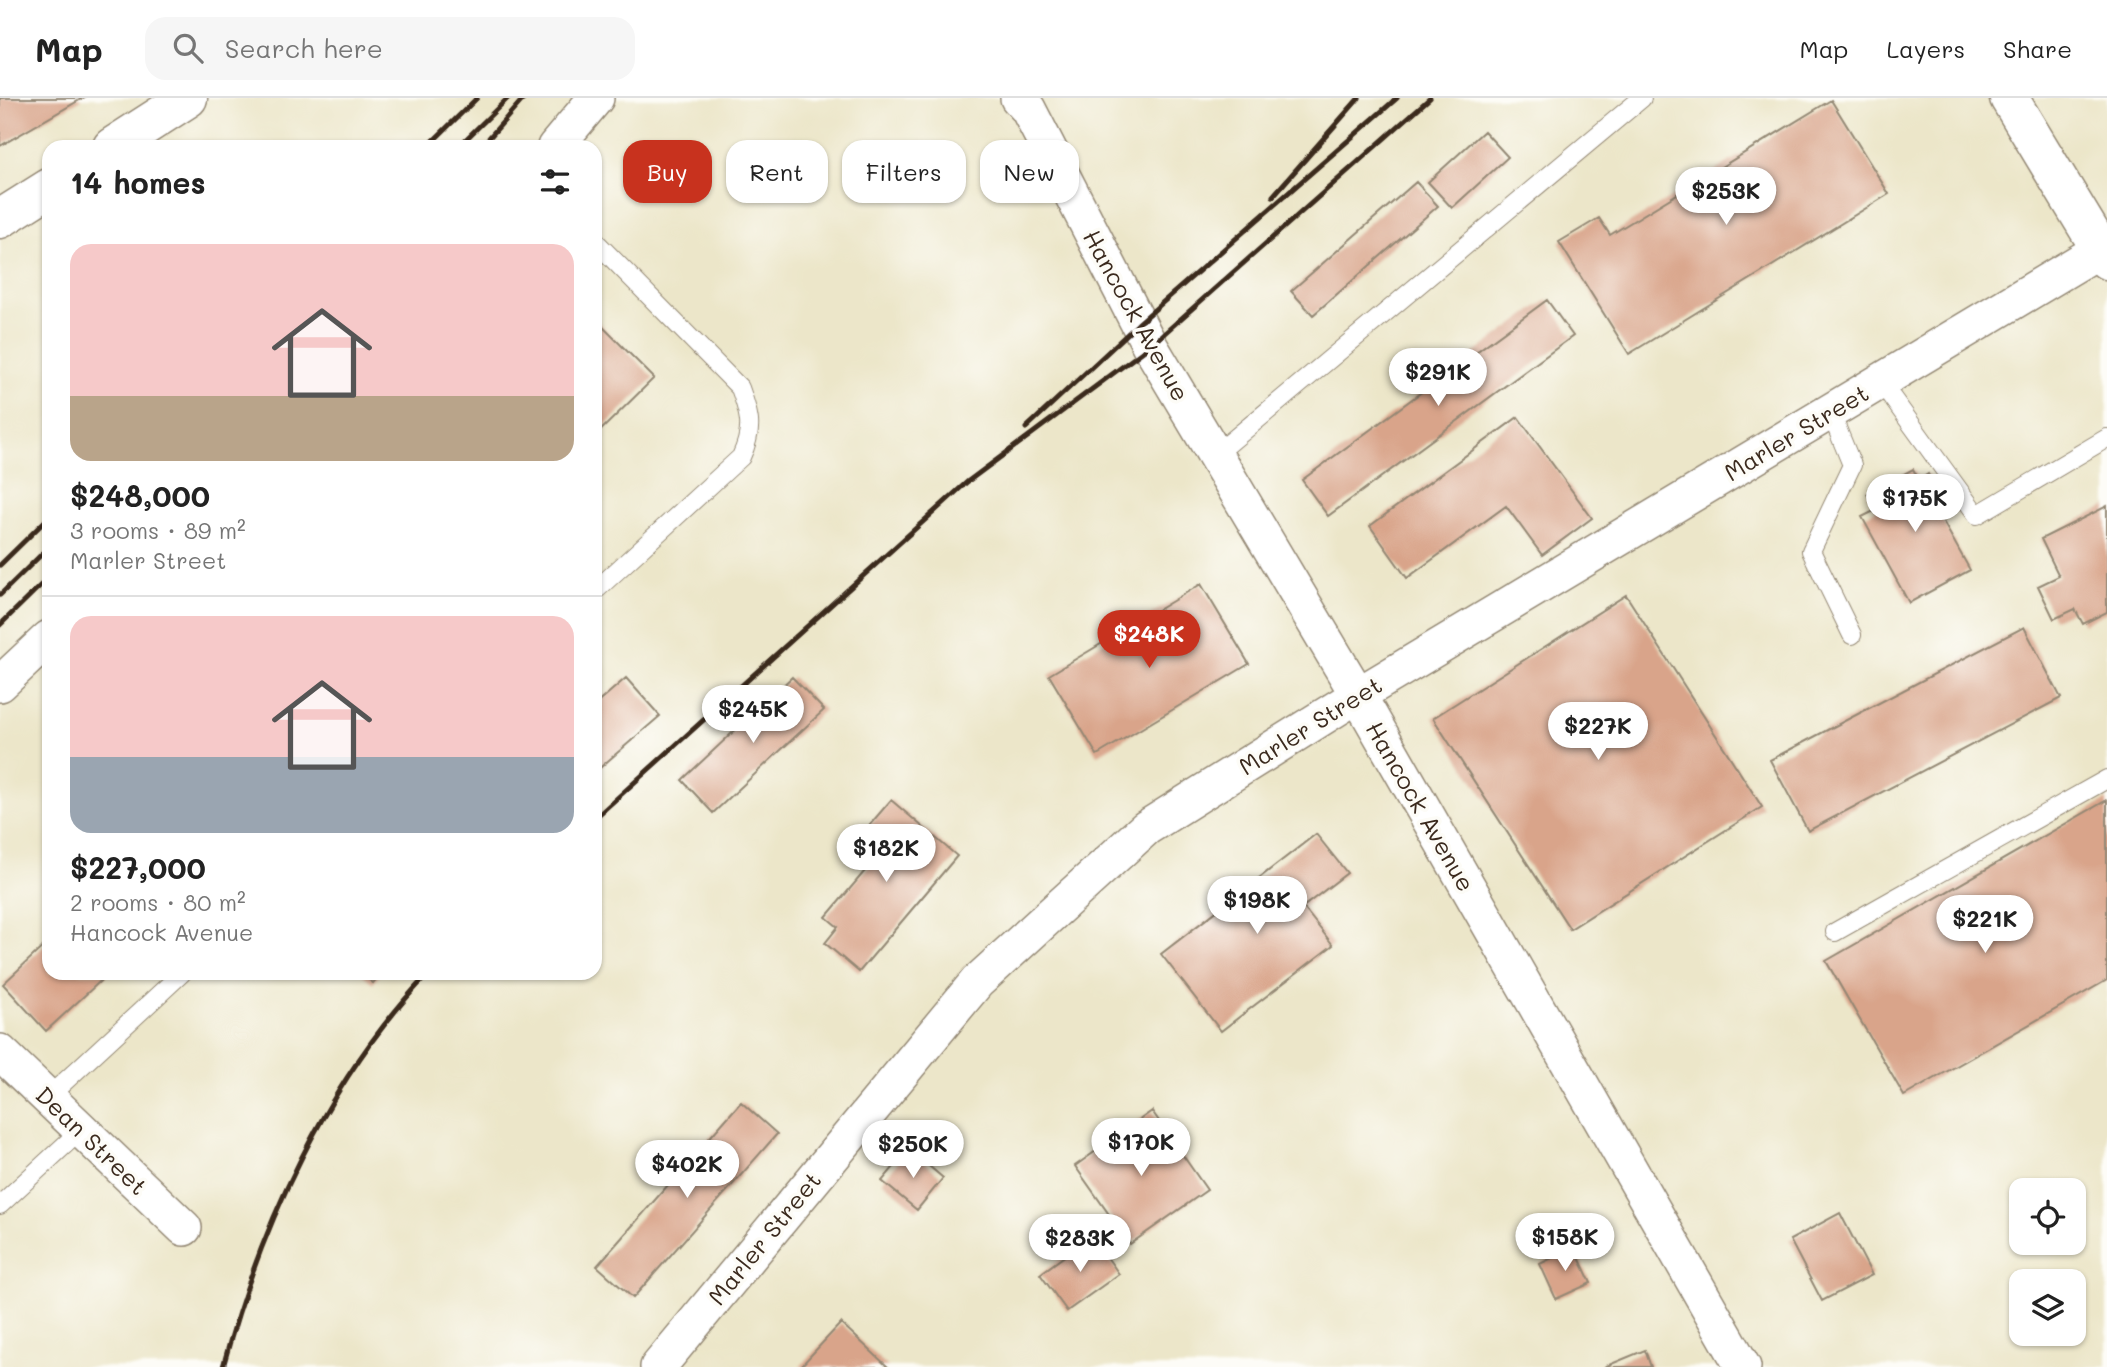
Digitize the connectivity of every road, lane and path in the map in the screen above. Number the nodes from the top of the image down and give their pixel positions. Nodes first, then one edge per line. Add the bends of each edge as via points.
1 (188, 98) edge
2 (596, 98) edge
3 (1018, 98) edge
4 (1642, 98) edge
5 (2009, 98) edge
6 (123, 140) edge
7 (561, 140) edge
8 (42, 192) edge
9 (0, 219) edge
10 (602, 248) edge
11 (2104, 254) edge
12 (1880, 381) junction
13 (1830, 411) junction
14 (2107, 438) edge
15 (1215, 454) junction
16 (602, 585) edge
17 (1852, 635) dead end
18 (42, 645) edge
19 (0, 684) edge
20 (1357, 695) junction
21 (2107, 779) edge
22 (1835, 932) dead end
23 (174, 980) edge
24 (0, 1052) edge
25 (47, 1098) junction
26 (81, 1130) junction
27 (0, 1205) edge
28 (184, 1228) dead end
29 (658, 1367) edge
30 (1743, 1367) edge

1 - 6 street
2 - 7 street
3 - 15 street, Hancock Avenue via 1028,109 1150,346
4 - 15 lane
5 - 11 street
8 - 9 street
10 - 16 lane via 740,388 751,436 740,457
11 - 12 street, Marler Street
12 - 13 street, Marler Street
12 - 14 lane via 1977,515
13 - 17 lane via 1852,465 1811,551
13 - 20 street, Marler Street
15 - 20 street, Hancock Avenue
18 - 19 street
20 - 29 street, Marler Street via 1146,828 977,982
20 - 30 street, Hancock Avenue
21 - 22 lane
23 - 25 lane
24 - 25 street, Dean Street
25 - 26 street, Dean Street
26 - 27 lane
26 - 28 street, Dean Street

